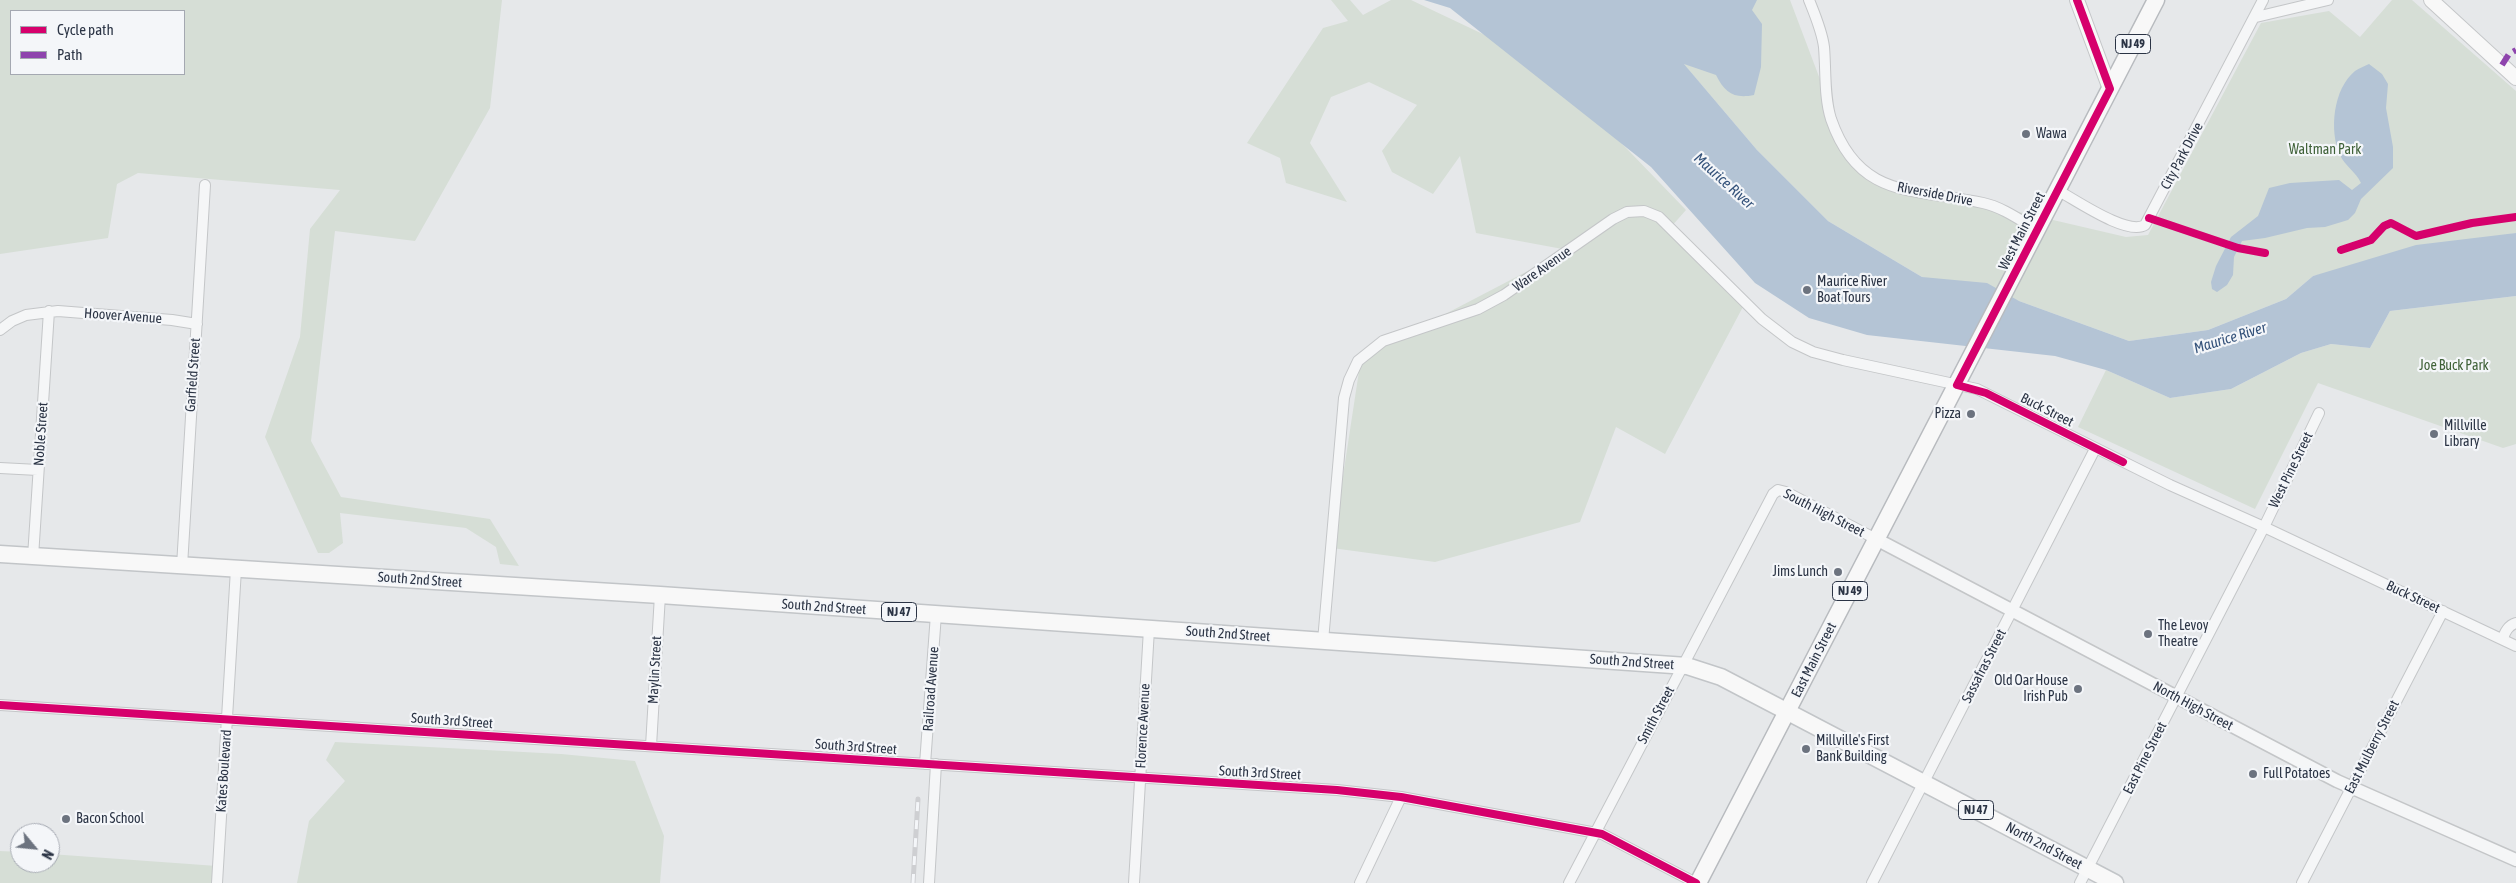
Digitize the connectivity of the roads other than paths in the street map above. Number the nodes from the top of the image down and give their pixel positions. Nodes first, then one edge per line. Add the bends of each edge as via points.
1 (1809, 0) edge
2 (2077, 0) edge
3 (2156, 0) edge
4 (2263, 0) edge
5 (2328, 0) edge
6 (2431, 0) edge
7 (2256, 17) junction
8 (2516, 78) edge
9 (2110, 88) junction
10 (205, 185) dead end
11 (2057, 190) junction
12 (2037, 230) junction
13 (49, 311) junction
14 (197, 324) junction
15 (0, 330) edge
16 (1957, 385) junction
17 (2318, 413) dead end
18 (2095, 449) junction
19 (0, 468) edge
20 (38, 470) junction
21 (1773, 494) joint
22 (2264, 526) junction
23 (1876, 540) junction
24 (0, 554) edge
25 (34, 557) junction
26 (182, 566) junction
27 (236, 569) junction
28 (660, 595) junction
29 (2012, 611) junction
30 (2443, 611) junction
31 (936, 614) junction
32 (2516, 622) edge
33 (1149, 628) junction
34 (1323, 640) junction
35 (2503, 640) junction
36 (2516, 646) edge
37 (1682, 666) junction
38 (2176, 697) junction
39 (0, 705) edge
40 (1787, 712) junction
41 (227, 720) junction
42 (651, 746) junction
43 (931, 764) junction
44 (1140, 779) junction
45 (1924, 783) junction
46 (2351, 788) junction
47 (1401, 797) junction
48 (1595, 833) junction
49 (2516, 860) edge
50 (2084, 876) edge
51 (217, 883) edge
52 (929, 883) edge
53 (1134, 883) edge
54 (1360, 883) edge
55 (1568, 883) edge
56 (1697, 883) edge
57 (1872, 883) edge
58 (2115, 883) edge
59 (2302, 883) edge

1 - 12 street, Riverside Drive via 1822,36 1830,117 1840,144 1863,170 1876,180 1902,190 1993,206
2 - 9 main road
3 - 9 main road, West Main Street / NJ 49
4 - 7 street, City Park Drive
5 - 7 street
6 - 8 main road
7 - 11 street, City Park Drive via 2145,225 2136,229 2119,224
9 - 11 main road, West Main Street / NJ 49
10 - 14 street, Garfield Street
11 - 12 main road, West Main Street / NJ 49
12 - 16 main road, West Main Street / NJ 49
13 - 14 street, Hoover Avenue
13 - 15 street, Hoover Avenue via 26,315
13 - 20 street, Noble Street
14 - 26 street, Garfield Street
16 - 18 street, Buck Street via 1986,393
16 - 23 main road, East Main Street / NJ 49
16 - 34 street, Ware Avenue via 1843,360 1792,342 1762,319 1659,217 1644,211 1626,212 1504,295 1478,309 1383,341 1358,361 1344,398
17 - 22 street, West Pine Street
18 - 22 street, Buck Street
18 - 29 street, Sassafras Street
19 - 20 street
20 - 25 street, Noble Street
21 - 23 street, South High Street via 1778,490 1786,492
21 - 37 street, Smith Street
22 - 30 street, Buck Street
22 - 38 street, East Pine Street
23 - 29 street, North High Street
23 - 40 main road, East Main Street / NJ 49
24 - 25 main road, South 2nd Street / NJ 47
25 - 26 main road, South 2nd Street / NJ 47
26 - 27 main road, South 2nd Street / NJ 47
27 - 28 main road, South 2nd Street / NJ 47
27 - 41 street, Kates Boulevard
28 - 31 main road, South 2nd Street / NJ 47
28 - 42 street, Maylin Street
29 - 38 street, North High Street
29 - 45 street, Sassafras Street
30 - 35 street, Buck Street
30 - 46 street, East Mulberry Street
31 - 33 main road, South 2nd Street / NJ 47
31 - 43 street, Railroad Avenue
32 - 35 street
33 - 34 main road, South 2nd Street / NJ 47
33 - 44 street, Florence Avenue
34 - 37 main road, South 2nd Street / NJ 47
35 - 36 street, Buck Street
37 - 40 main road, South 2nd Street / NJ 47 via 1721,677
37 - 48 street, Smith Street
38 - 46 street, North High Street
38 - 50 street, East Pine Street
39 - 41 street, South 3rd Street
40 - 45 main road, North 2nd Street / NJ 47
40 - 56 main road, East Main Street / NJ 49
41 - 42 street, South 3rd Street
41 - 51 street, Kates Boulevard
42 - 43 street, South 3rd Street
43 - 44 street, South 3rd Street
43 - 52 street, Railroad Avenue
44 - 47 street, South 3rd Street via 1337,790
44 - 53 street, Florence Avenue
45 - 50 main road, North 2nd Street / NJ 47
45 - 57 street, Sassafras Street
46 - 49 street, North High Street
46 - 59 street, East Mulberry Street
47 - 48 street, South 3rd Street
47 - 54 street
48 - 55 street, Smith Street
48 - 56 street, South 3rd Street via 1615,840
50 - 58 main road, North 2nd Street / NJ 47

